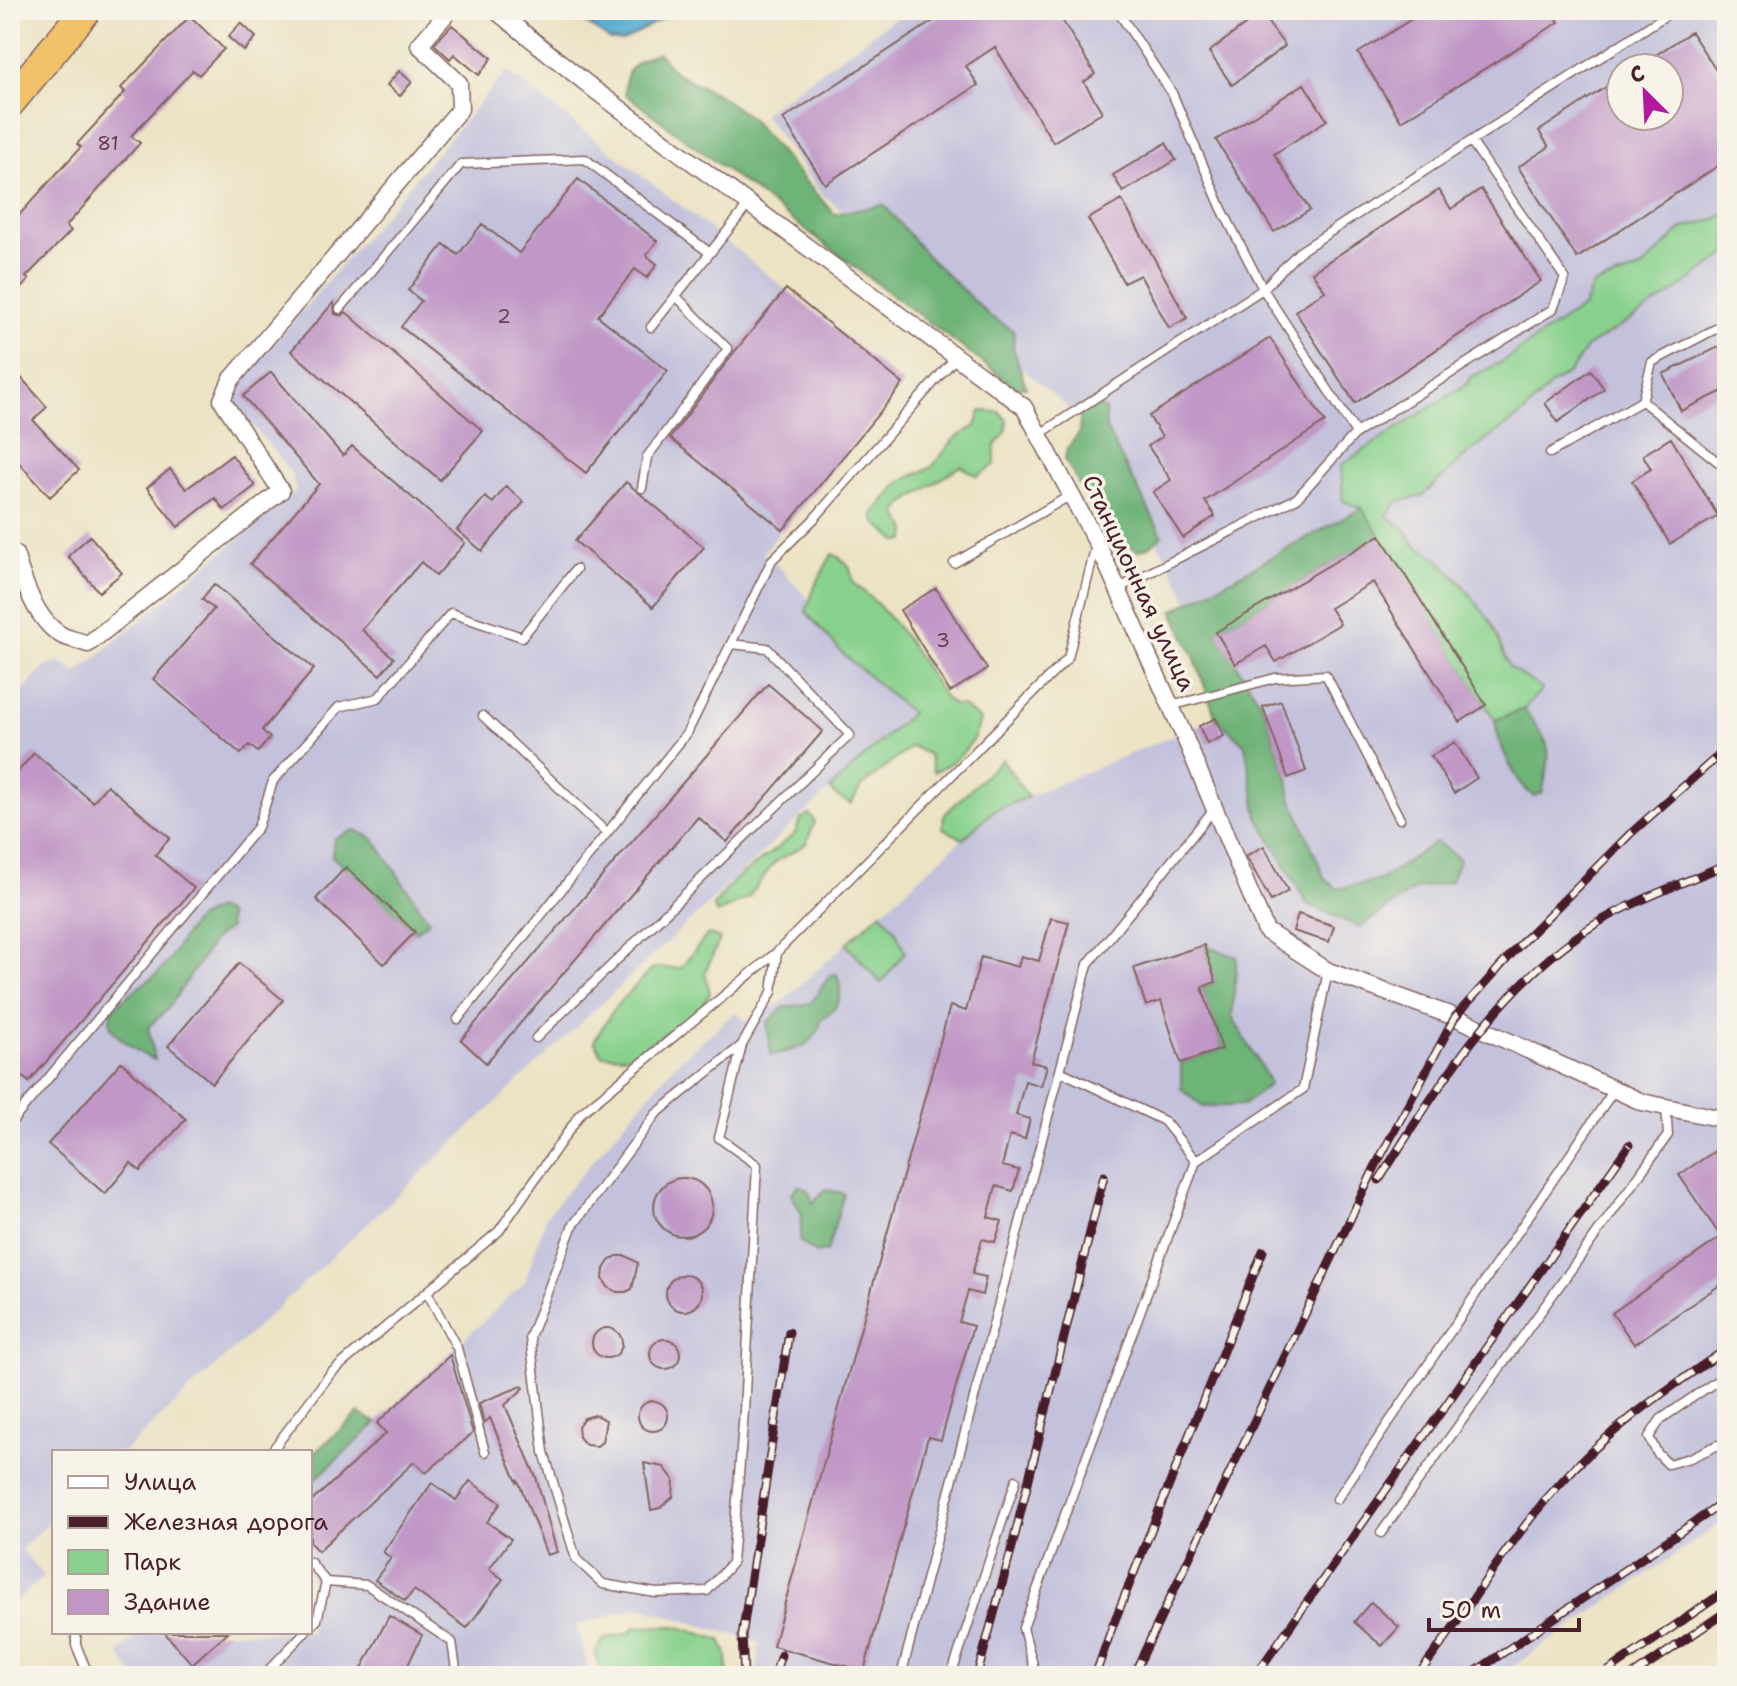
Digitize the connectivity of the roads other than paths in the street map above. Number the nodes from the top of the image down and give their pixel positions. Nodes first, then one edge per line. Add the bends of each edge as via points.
1 (86, 10) edge
2 (450, 10) edge
3 (495, 10) edge
4 (1117, 10) edge
5 (1674, 10) edge
6 (10, 102) edge
7 (1471, 141) junction
8 (749, 204) junction
9 (710, 253) junction
10 (1263, 289) junction
11 (676, 296) junction
12 (340, 309) dead end
13 (1727, 323) edge
14 (651, 327) dead end
15 (956, 357) junction
16 (1642, 401) junction
17 (1356, 433) junction
18 (1040, 434) junction
19 (1550, 453) dead end
20 (1727, 462) edge
21 (642, 488) dead end
22 (1071, 495) junction
23 (1097, 543) junction
24 (15, 554) dead end
25 (954, 563) dead end
26 (576, 569) dead end
27 (1117, 589) junction
28 (731, 644) junction
29 (1171, 706) junction
30 (483, 716) dead end
31 (1215, 808) junction
32 (1400, 819) dead end
33 (607, 833) junction
34 (777, 952) junction
35 (1328, 971) junction
36 (458, 1019) dead end
37 (536, 1038) dead end
38 (742, 1045) junction
39 (1060, 1071) junction
40 (1615, 1089) junction
41 (1666, 1107) junction
42 (1727, 1120) edge
43 (10, 1124) edge
44 (1196, 1161) junction
45 (427, 1292) junction
46 (1727, 1374) edge
47 (1718, 1445) dead end
48 (273, 1450) edge
49 (485, 1452) dead end
50 (1016, 1480) dead end
51 (1337, 1499) dead end
52 (1381, 1533) dead end
53 (312, 1564) edge
54 (326, 1582) junction
55 (312, 1625) edge
56 (76, 1634) edge
57 (303, 1634) edge
58 (89, 1676) edge
59 (263, 1676) edge
60 (457, 1676) edge
61 (901, 1676) edge
62 (951, 1676) edge
63 (1036, 1676) edge

1 - 6 highway
2 - 24 street via 419,45 459,83 460,109 231,380 222,400 281,491 88,644 60,635 37,609
3 - 8 street, Станционная улица
4 - 10 lane via 1172,93
5 - 7 lane
7 - 10 lane via 1299,252
7 - 17 lane via 1565,278 1553,309
8 - 9 lane
8 - 15 street, Станционная улица
9 - 11 lane
9 - 12 lane via 585,159 461,164
10 - 17 lane
10 - 18 lane
11 - 14 lane
11 - 21 lane via 728,349 647,457
13 - 16 lane via 1652,362
15 - 18 street, Станционная улица via 1024,407
15 - 28 lane via 772,560
16 - 19 lane
16 - 20 lane via 1722,465
17 - 27 lane via 1297,498
18 - 22 street, Станционная улица
22 - 23 street, Станционная улица
22 - 25 lane
23 - 27 street, Станционная улица
23 - 34 lane via 1068,658
26 - 43 lane via 522,637 451,613 378,698 339,707 273,781 258,827
27 - 29 street, Станционная улица
28 - 33 lane via 687,733
28 - 37 lane via 767,648 850,735
29 - 31 street, Станционная улица
29 - 32 lane via 1275,678 1326,675
30 - 33 lane
31 - 35 street, Станционная улица via 1266,931
31 - 39 lane via 1088,964
33 - 36 lane
34 - 38 lane via 772,992
34 - 45 lane via 581,1113 499,1231
35 - 40 street, Станционная улица via 1455,1017
35 - 44 lane via 1303,1089
38 - 38 lane via 656,1114 572,1227 530,1337 544,1452 576,1559 603,1584 656,1593 707,1591 732,1563 757,1165 719,1138
39 - 44 lane via 1164,1121
39 - 61 lane
40 - 41 street, Станционная улица
40 - 51 lane
41 - 42 street, Станционная улица
41 - 52 lane via 1668,1135
44 - 63 lane via 1023,1628
45 - 48 lane via 331,1373
45 - 49 lane via 457,1348
46 - 47 lane via 1661,1419 1649,1437 1668,1464
50 - 62 lane
53 - 54 lane
54 - 55 lane
54 - 60 lane via 367,1585 452,1642
56 - 58 lane
57 - 59 lane

